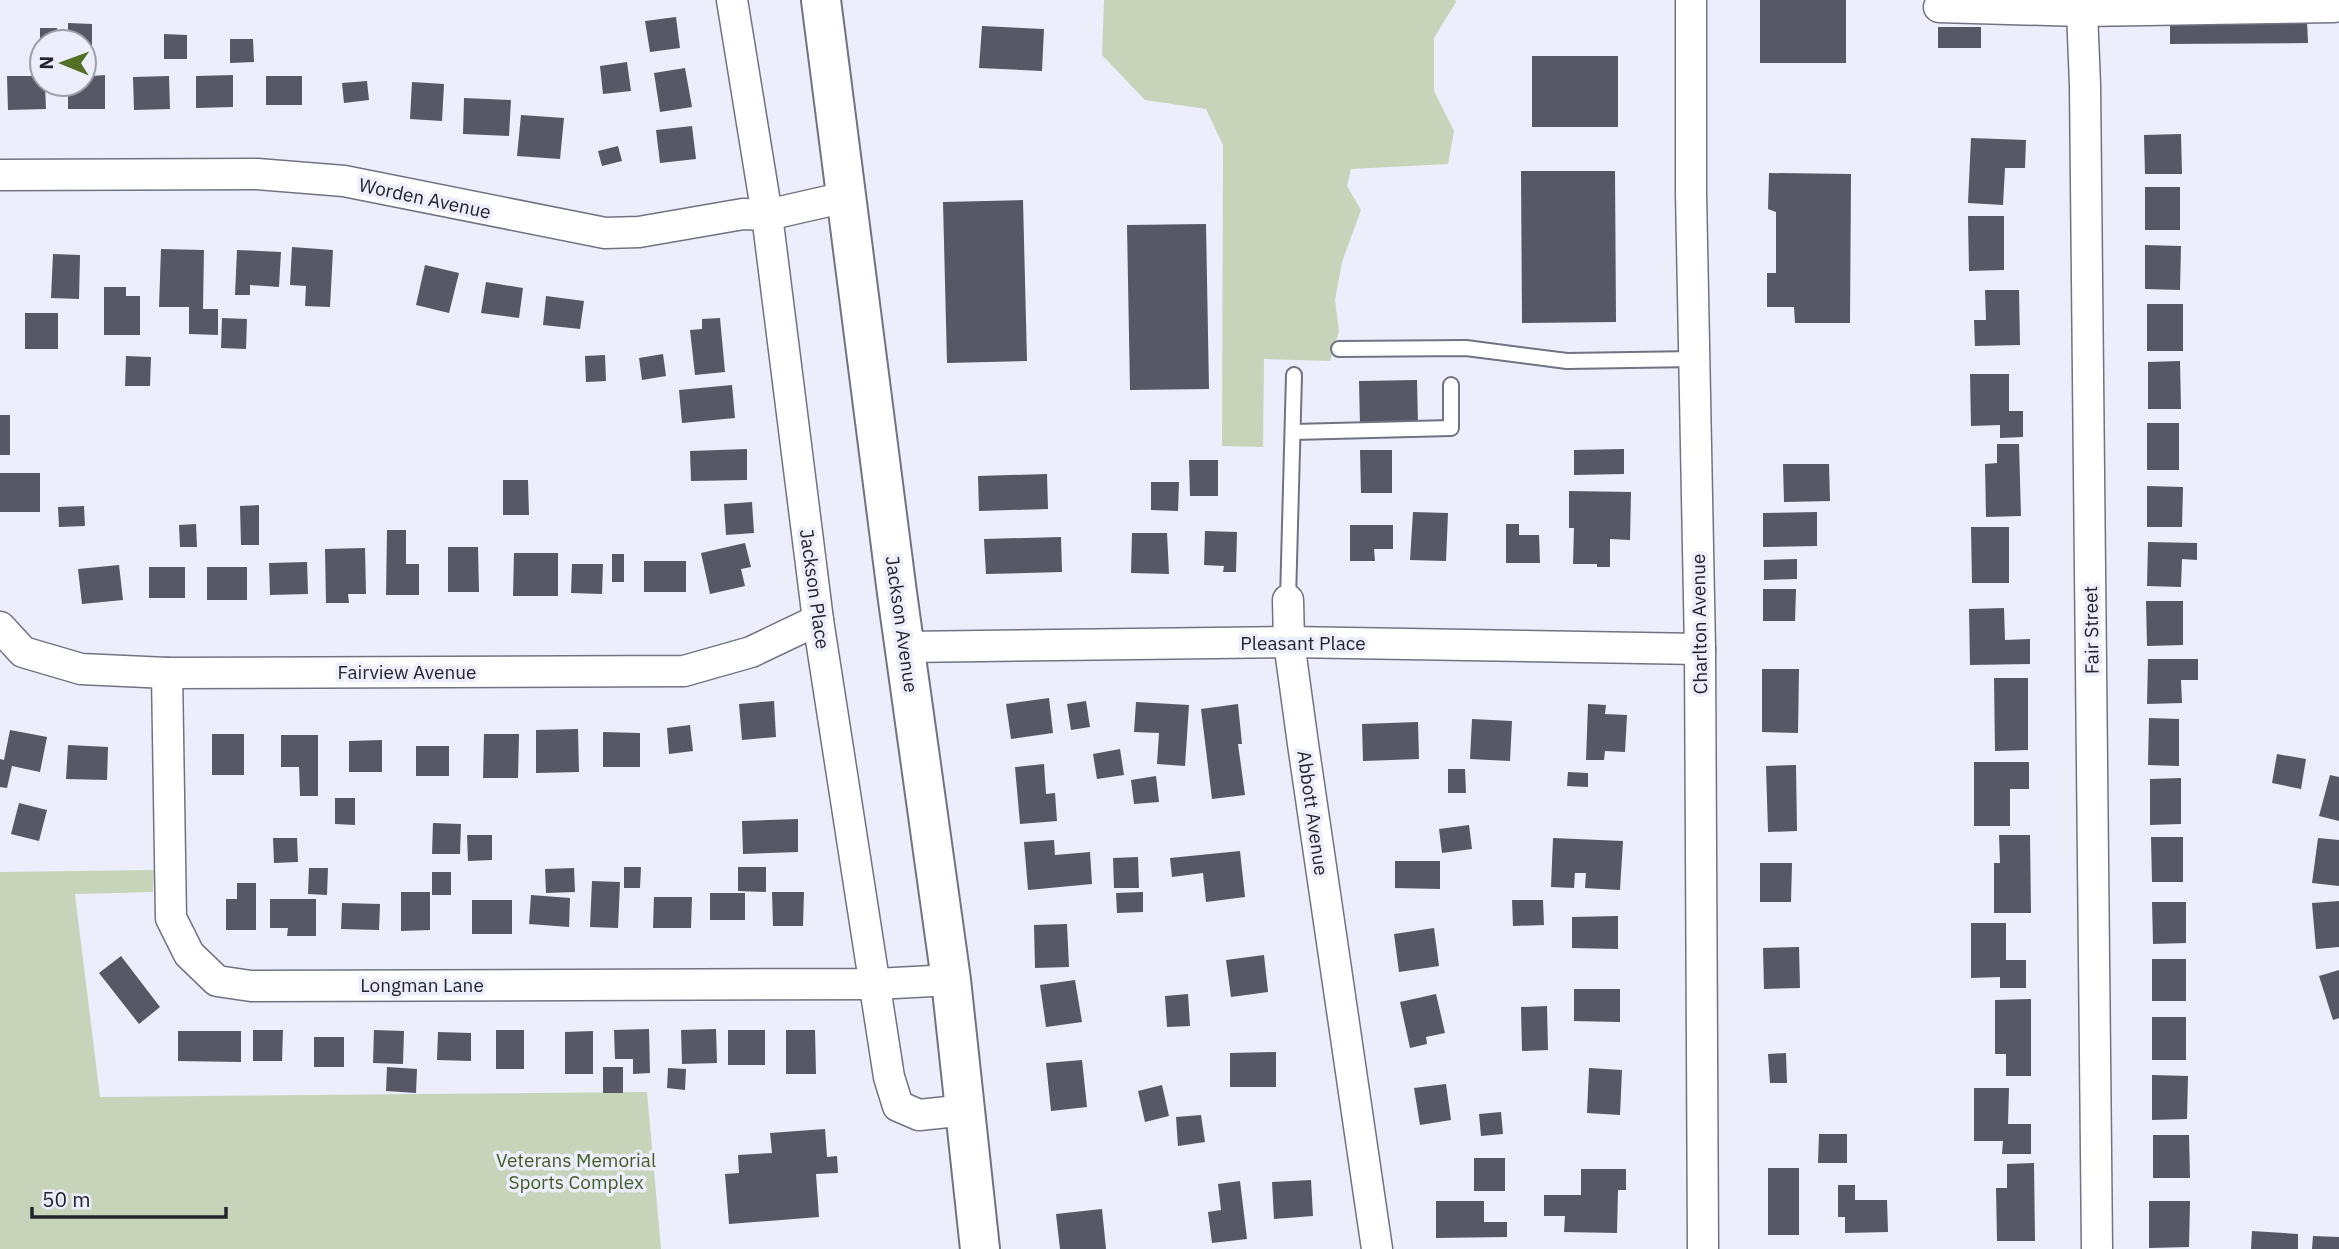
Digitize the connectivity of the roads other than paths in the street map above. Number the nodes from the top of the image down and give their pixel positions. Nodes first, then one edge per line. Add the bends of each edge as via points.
1 (733, 0) edge
2 (821, 0) edge
3 (1690, 0) edge
4 (2339, 5) edge
5 (1939, 7) dead end
6 (2081, 11) junction
7 (0, 175) edge
8 (846, 197) junction
9 (766, 215) junction
10 (1339, 349) dead end
11 (1695, 359) junction
12 (1294, 375) dead end
13 (1451, 385) dead end
14 (1293, 432) junction
15 (1288, 600) joint
16 (818, 620) junction
17 (0, 627) edge
18 (1289, 642) junction
19 (905, 647) junction
20 (1700, 649) junction
21 (167, 673) junction
22 (951, 980) junction
23 (876, 984) junction
24 (967, 1110) junction
25 (980, 1249) edge
26 (1377, 1249) edge
27 (1703, 1249) edge
28 (2097, 1249) edge

1 - 9 street, Jackson Place
2 - 8 main road, Jackson Avenue
3 - 11 street, Charlton Avenue
4 - 6 street
5 - 6 street
6 - 28 street, Fair Street
7 - 9 street, Worden Avenue via 257,174 344,181 605,233 639,233 743,214
8 - 9 street, Worden Avenue
8 - 19 main road, Jackson Avenue
9 - 16 street, Jackson Place
10 - 11 lane via 1466,348 1567,361
11 - 20 street, Charlton Avenue
12 - 14 lane, Abbott Avenue
13 - 14 lane via 1451,428
14 - 15 lane, Abbott Avenue
15 - 18 street, Abbott Avenue
16 - 21 street, Fairview Avenue via 751,652 684,671
16 - 23 street, Jackson Place
17 - 21 street, Fairview Avenue via 23,652 81,669
18 - 19 street, Pleasant Place
18 - 20 street, Pleasant Place
18 - 26 street, Abbott Avenue
19 - 22 main road, Jackson Avenue
20 - 27 street, Charlton Avenue
21 - 23 street, Longman Lane via 171,918 189,954 217,981 251,986
22 - 23 street, Longman Lane
22 - 24 main road, Jackson Avenue
23 - 24 street, Jackson Place via 889,1077 898,1106 919,1115
24 - 25 main road, Jackson Avenue

